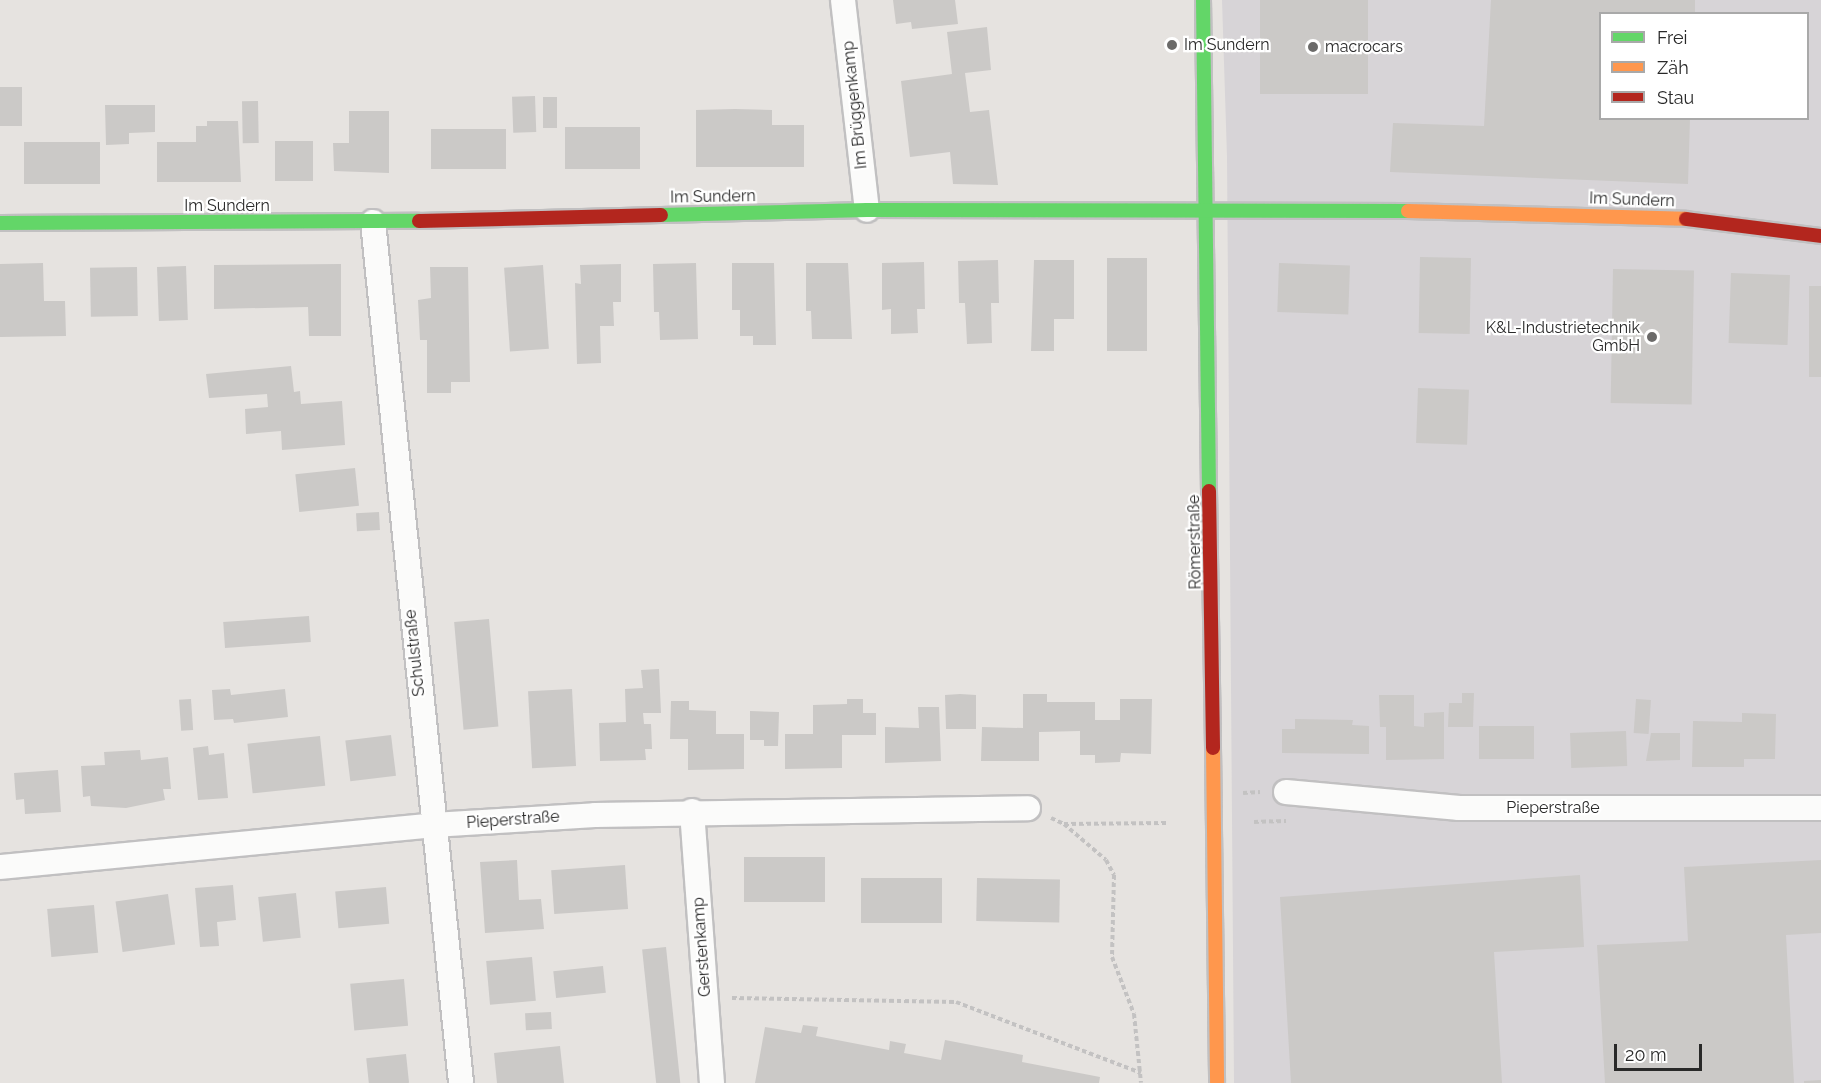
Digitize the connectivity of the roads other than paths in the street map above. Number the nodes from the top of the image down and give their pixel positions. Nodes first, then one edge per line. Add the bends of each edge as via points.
1 (843, 0) edge
2 (1203, 0) edge
3 (867, 210) junction
4 (1206, 212) junction
5 (373, 222) junction
6 (0, 223) edge
7 (1821, 236) edge
8 (1277, 792) road end
9 (1821, 807) edge
10 (1028, 808) road end
11 (692, 811) junction
12 (433, 825) junction
13 (0, 867) edge
14 (461, 1083) edge
15 (712, 1083) edge
16 (1217, 1083) edge

1 - 3 street, Im Brüggenkamp
2 - 4 street, Römerstraße
3 - 4 street, Im Sundern
3 - 5 street, Im Sundern
4 - 7 street, Im Sundern via 1621,215 1714,220
4 - 16 street, Römerstraße
5 - 6 street, Im Sundern
5 - 12 street, Schulstraße
8 - 9 street, Pieperstraße via 1459,808
10 - 11 street, Pieperstraße
11 - 12 street, Pieperstraße
11 - 15 street, Gerstenkamp
12 - 13 street, Pieperstraße
12 - 14 street, Schulstraße

